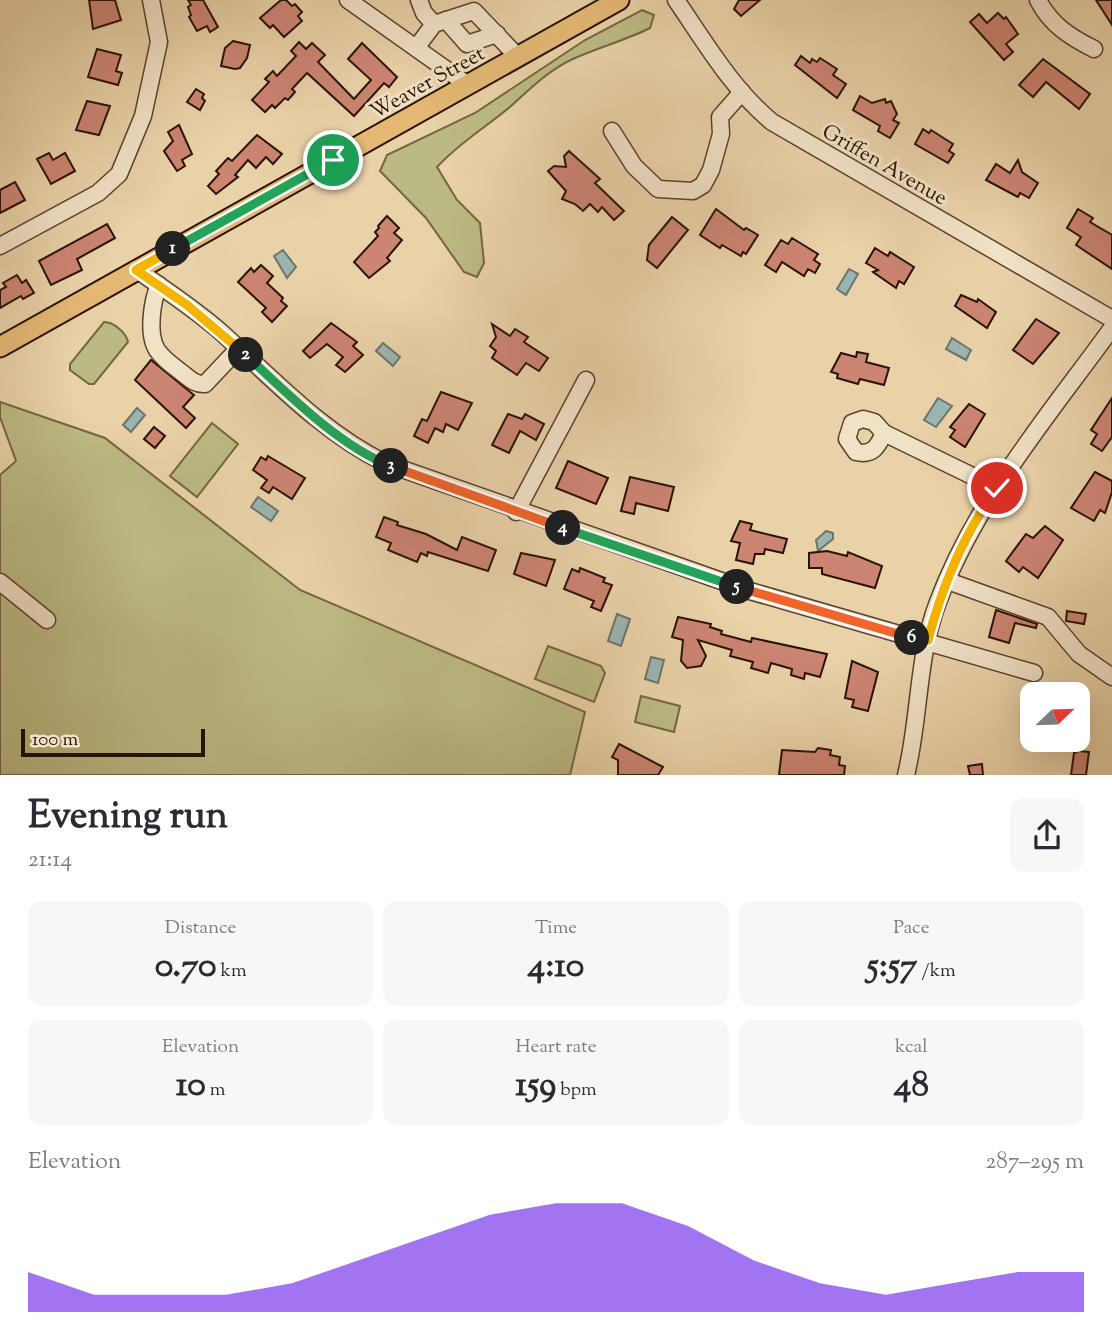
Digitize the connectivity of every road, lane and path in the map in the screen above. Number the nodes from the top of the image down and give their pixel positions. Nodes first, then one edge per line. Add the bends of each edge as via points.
1 (150, 0) edge
2 (348, 0) edge
3 (419, 0) edge
4 (619, 0) edge
5 (677, 0) edge
6 (1038, 0) edge
7 (440, 22) junction
8 (497, 34) junction
9 (416, 48) junction
10 (1094, 49) dead end
11 (518, 57) junction
12 (468, 85) junction
13 (742, 92) junction
14 (612, 131) dead end
15 (0, 246) edge
16 (136, 270) junction
17 (159, 285) junction
18 (1112, 319) edge
19 (1112, 328) edge
20 (0, 347) edge
21 (239, 348) junction
22 (586, 380) dead end
23 (884, 433) dead end
24 (997, 488) junction
25 (516, 512) junction
26 (948, 581) junction
27 (0, 582) edge
28 (47, 620) dead end
29 (928, 640) junction
30 (1034, 673) dead end
31 (1112, 677) edge
32 (906, 775) edge

1 - 15 street via 159,42 143,116 119,174 98,193
2 - 9 street
3 - 7 street via 424,13
4 - 11 main road, Weaver Street
5 - 13 street, Griffen Avenue
6 - 10 street via 1067,35
7 - 8 street via 467,44
7 - 8 street via 474,11
7 - 9 street
8 - 11 street
9 - 12 street
11 - 12 main road, Weaver Street
12 - 16 main road, Weaver Street
13 - 14 street via 720,117 721,134 711,170 694,191 658,189 634,166
13 - 18 street, Griffen Avenue via 785,130
16 - 17 street
16 - 20 main road, Weaver Street
17 - 21 street
17 - 21 street via 152,310 154,342 173,366 205,384
19 - 24 street
21 - 25 street via 364,453
22 - 25 street
23 - 24 street
24 - 26 street via 956,558
25 - 29 street via 750,591
26 - 29 street
26 - 31 street via 1048,617 1079,654
27 - 28 street
29 - 30 street
29 - 32 street

